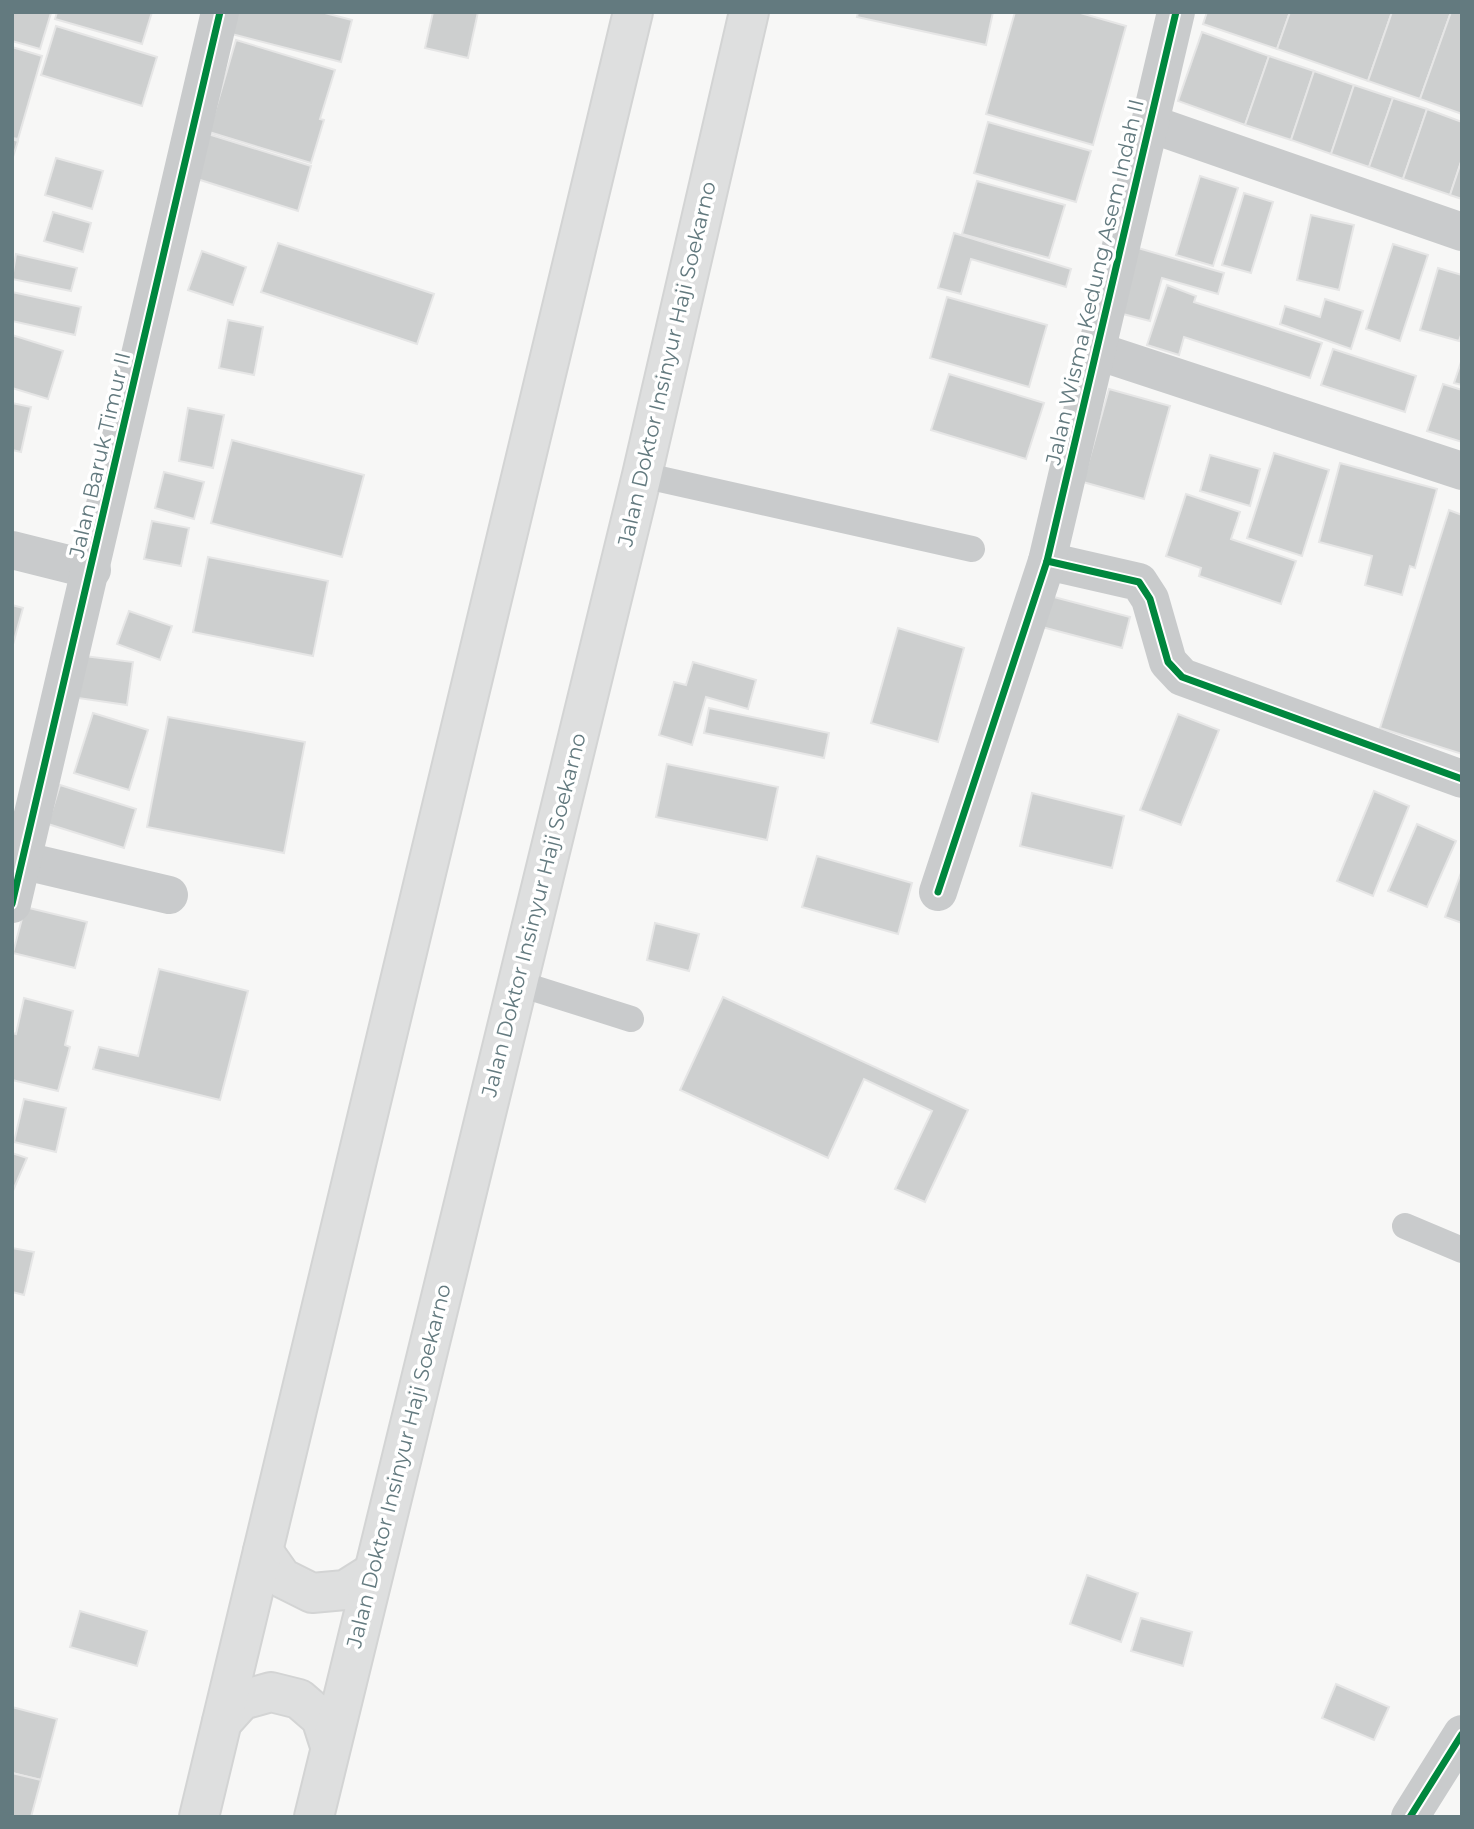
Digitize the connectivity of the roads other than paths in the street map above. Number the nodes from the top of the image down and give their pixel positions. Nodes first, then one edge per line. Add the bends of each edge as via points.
1 (220, 12) edge
2 (633, 12) edge
3 (749, 12) edge
4 (1176, 12) edge
5 (1150, 124) junction
6 (1462, 232) edge
7 (1097, 351) junction
8 (1462, 471) edge
9 (642, 475) junction
10 (972, 549) dead end
11 (12, 550) edge
12 (1047, 561) junction
13 (92, 570) junction
14 (1462, 779) edge
15 (18, 859) edge
16 (938, 892) dead end
17 (169, 895) dead end
18 (12, 904) edge
19 (517, 984) junction
20 (631, 1019) dead end
21 (1405, 1226) dead end
22 (1462, 1250) edge
23 (263, 1551) junction
24 (372, 1573) junction
25 (222, 1721) junction
26 (1462, 1734) edge
27 (330, 1746) junction
28 (199, 1817) edge
29 (314, 1817) edge
30 (1410, 1817) edge

1 - 13 street, Jalan Baruk Timur II
2 - 23 main road
3 - 9 main road, Jalan Doktor Insinyur Haji Soekarno
4 - 5 street, Jalan Wisma Kedung Asem Indah II
5 - 6 street, Jalan Wisma Kedung Asem Indah II
5 - 7 street, Jalan Wisma Kedung Asem Indah II
7 - 8 street, Jalan Wisma Kedung Asem Indah II
7 - 12 street, Jalan Wisma Kedung Asem Indah II
9 - 10 lane
9 - 19 main road, Jalan Doktor Insinyur Haji Soekarno
11 - 13 street
12 - 14 street via 1139,582 1150,599 1168,662 1182,677
12 - 16 street, Jalan Wisma Kedung Asem Indah II
13 - 15 street, Jalan Baruk Timur II
15 - 17 street
15 - 18 street, Jalan Baruk Timur II
19 - 20 lane
19 - 24 main road, Jalan Doktor Insinyur Haji Soekarno
21 - 22 lane
23 - 24 main road via 282,1578 312,1592 345,1590
23 - 25 main road
24 - 27 main road, Jalan Doktor Insinyur Haji Soekarno
25 - 27 main road via 242,1700 271,1692 289,1696 321,1718
25 - 28 main road
26 - 30 street
27 - 29 main road, Jalan Doktor Insinyur Haji Soekarno

